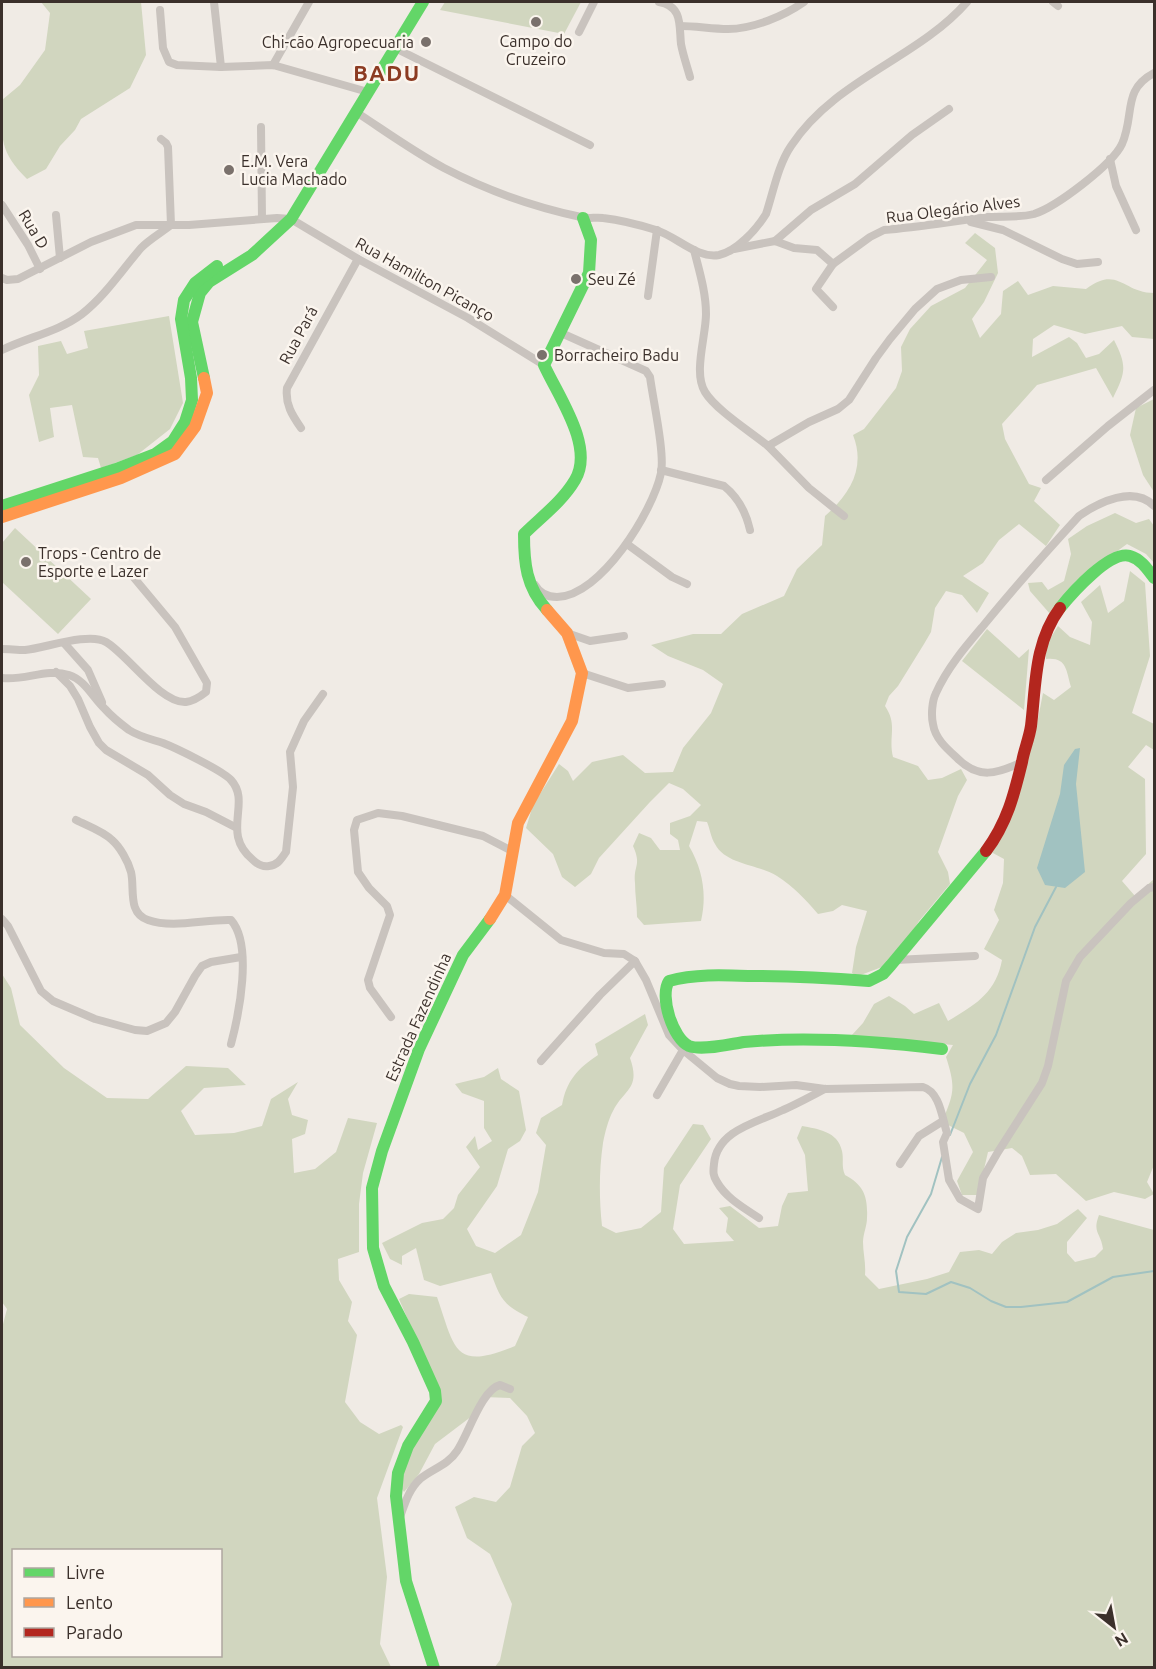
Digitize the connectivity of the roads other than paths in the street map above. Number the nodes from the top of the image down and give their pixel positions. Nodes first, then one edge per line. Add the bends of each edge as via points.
1 (214, 2) edge
2 (309, 2) edge
3 (423, 2) edge
4 (594, 2) edge
5 (659, 2) edge
6 (804, 2) edge
7 (967, 2) edge
8 (160, 10) dead end
9 (680, 26) junction
10 (579, 32) dead end
11 (395, 48) junction
12 (273, 65) junction
13 (221, 67) junction
14 (1155, 73) edge
15 (690, 77) dead end
16 (368, 92) junction
17 (949, 109) dead end
18 (356, 112) junction
19 (261, 127) dead end
20 (161, 140) dead end
21 (590, 145) dead end
22 (1110, 159) junction
23 (2, 205) edge
24 (56, 215) dead end
25 (584, 218) junction
26 (262, 219) junction
27 (291, 219) junction
28 (968, 221) junction
29 (171, 225) junction
30 (657, 230) junction
31 (1136, 230) dead end
32 (775, 241) junction
33 (262, 244) junction
34 (694, 250) junction
35 (733, 250) junction
36 (60, 258) junction
37 (358, 259) junction
38 (1098, 262) dead end
39 (833, 264) junction
40 (40, 269) junction
41 (991, 277) dead end
42 (2, 278) edge
43 (648, 296) dead end
44 (833, 307) dead end
45 (559, 332) junction
46 (2, 350) edge
47 (544, 365) junction
48 (1155, 390) edge
49 (302, 428) dead end
50 (768, 446) junction
51 (662, 470) junction
52 (1046, 480) dead end
53 (2, 506) edge
54 (1155, 506) edge
55 (844, 516) dead end
56 (2, 517) edge
57 (750, 530) dead end
58 (627, 544) junction
59 (522, 549) junction
60 (130, 573) dead end
61 (1155, 578) edge
62 (687, 584) dead end
63 (567, 633) junction
64 (624, 636) dead end
65 (64, 643) junction
66 (2, 649) edge
67 (56, 672) junction
68 (582, 673) junction
69 (2, 678) edge
70 (662, 684) dead end
71 (322, 694) dead end
72 (105, 711) junction
73 (1022, 762) junction
74 (76, 820) dead end
75 (235, 827) junction
76 (512, 851) junction
77 (1155, 887) edge
78 (505, 895) junction
79 (2, 919) edge
80 (975, 956) dead end
81 (241, 957) junction
82 (896, 960) junction
83 (635, 961) junction
84 (391, 1017) dead end
85 (231, 1044) dead end
86 (942, 1049) dead end
87 (683, 1050) junction
88 (541, 1061) dead end
89 (825, 1089) junction
90 (657, 1095) dead end
91 (943, 1121) junction
92 (900, 1164) dead end
93 (759, 1218) dead end
94 (510, 1389) dead end
95 (400, 1516) junction
96 (434, 1668) edge

1 - 13 street
2 - 12 street
3 - 11 street
4 - 10 street
5 - 9 street via 672,7
6 - 9 street via 770,20 741,27
7 - 35 street via 941,27 854,84 804,129 784,159 766,214
8 - 13 street via 169,62
9 - 15 street
11 - 16 street
11 - 21 street
12 - 13 street
12 - 16 street
14 - 22 street, Rua Olegário Alves via 1136,87 1121,145
16 - 18 street
17 - 32 street
18 - 25 street via 470,180 523,201
18 - 27 street
19 - 26 street
20 - 29 street via 168,147
22 - 28 street, Rua Olegário Alves via 1052,207 1022,216
22 - 31 street via 1116,186
23 - 40 street, Rua D
24 - 36 street
25 - 30 street via 607,218
25 - 45 street via 591,240 589,273
26 - 27 street
26 - 29 street
27 - 33 street
27 - 37 street, Rua Hamilton Picanço
28 - 38 street via 1003,230 1062,260 1077,264
28 - 39 street, Rua Olegário Alves via 884,230
29 - 36 street via 125,228
29 - 46 street via 143,246 84,312 57,328
30 - 34 street
30 - 43 street
32 - 35 street
32 - 39 street via 817,250
33 - 53 street via 210,270 187,292 179,318 193,389 192,407 177,437 163,450 112,471
33 - 56 street via 252,255 209,282 200,293 192,322 207,393 195,427 175,454 121,478
34 - 35 street via 720,255
34 - 50 street via 706,313 700,377 703,390
36 - 40 street
37 - 47 street, Rua Hamilton Picanço via 468,318
37 - 49 street, Rua Pará via 287,388 286,400
39 - 44 street, Rua Olegário Alves via 816,289
40 - 42 street via 18,279
41 - 50 street via 961,280 937,289 915,309 876,358 849,400
45 - 47 street
45 - 51 street via 646,371
47 - 59 street via 575,430 582,461 571,485 524,534
48 - 52 street
50 - 55 street via 809,488
51 - 57 street via 724,486 740,504
51 - 58 street
54 - 73 street via 1145,498 1116,498 1079,516 957,657 936,693 933,724 939,741 958,760 971,769 990,774
58 - 59 street via 604,572 563,597 549,597 536,588
58 - 62 street
59 - 63 street via 531,586
60 - 65 street via 176,627 207,683 207,692 187,702 179,701 165,694 104,640 87,637
61 - 73 street via 1140,559 1131,554 1121,555 1084,582 1057,612 1036,663 1031,724
63 - 64 street via 590,641
63 - 68 street
65 - 66 street via 24,650
65 - 72 street via 88,670
67 - 69 street via 12,680
67 - 72 street via 80,680
67 - 75 street via 70,686 106,750 148,775 184,804
68 - 70 street via 627,688
68 - 76 street, Estrada Fazendinha via 572,721 518,823
71 - 75 street via 290,752 293,788 286,852 280,861 265,867 256,862 245,853
72 - 75 street via 140,736 183,753 232,780 240,805
73 - 82 street via 1012,806 1002,826
74 - 81 street via 112,840 123,854 131,871 136,910 142,917 167,923 231,920 238,934
76 - 78 street, Estrada Fazendinha
76 - 84 street via 483,836 402,816 378,813 357,820 354,830 358,872 390,915 368,980
77 - 91 street via 1131,903 1080,957 1066,981 1042,1083 983,1178 978,1209 955,1194 949,1180
78 - 83 street via 561,940 604,953 624,954
78 - 95 street, Estrada Fazendinha via 488,925 463,955 434,1017 402,1092 372,1188 373,1248 384,1286 413,1342 436,1401 408,1446 398,1473 396,1496
79 - 81 street via 41,991 53,1001 95,1019 135,1030 147,1031 166,1023 202,966
80 - 82 street
81 - 85 street via 239,1014
82 - 86 street via 883,974 869,981 676,977 665,987 665,995 676,1034 689,1047 830,1040
83 - 87 street via 669,1035
83 - 88 street
87 - 89 street via 730,1084 796,1084
87 - 90 street
89 - 91 street via 923,1087 935,1096
89 - 93 street via 748,1124 719,1147 713,1174 717,1184
91 - 92 street via 919,1136
94 - 95 street via 500,1385 490,1390 459,1449 411,1489
95 - 96 street, Estrada Fazendinha via 406,1581

